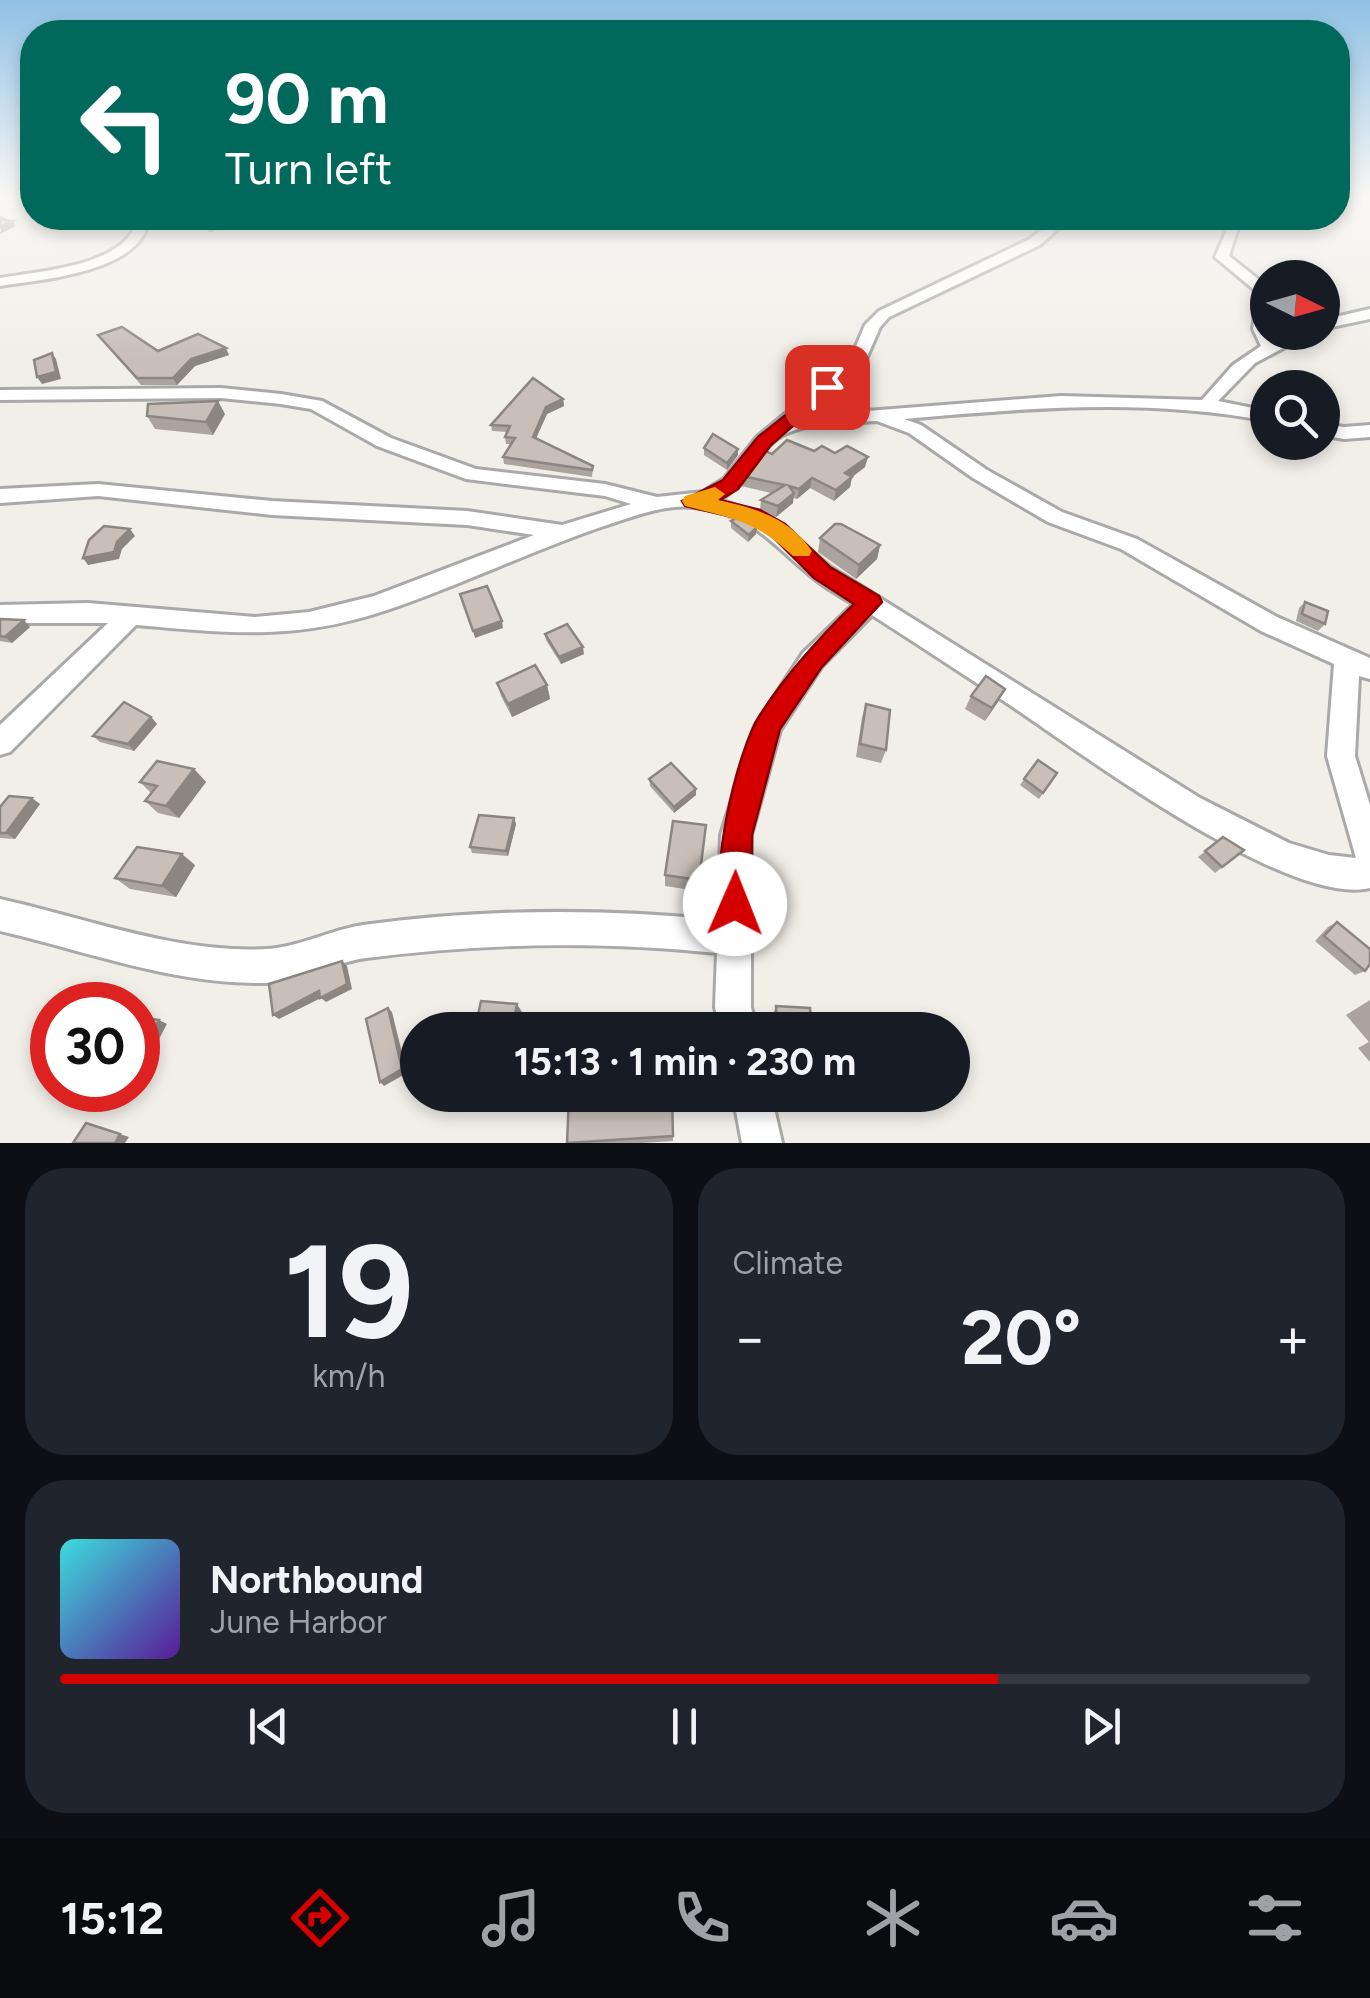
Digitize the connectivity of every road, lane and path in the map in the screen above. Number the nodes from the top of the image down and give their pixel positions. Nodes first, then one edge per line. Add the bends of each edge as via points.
1 (123, 250) edge
2 (1019, 250) edge
3 (1225, 250) edge
4 (1250, 280) edge
5 (0, 282) edge
6 (1370, 314) edge
7 (1340, 321) edge
8 (1263, 350) edge
9 (1234, 370) junction
10 (0, 395) edge
11 (1250, 401) edge
12 (1206, 406) junction
13 (1250, 413) edge
14 (879, 415) junction
15 (1370, 431) edge
16 (774, 432) junction
17 (1340, 432) edge
18 (0, 496) edge
19 (692, 501) junction
20 (657, 504) junction
21 (562, 532) junction
22 (870, 602) junction
23 (0, 614) edge
24 (128, 618) junction
25 (1358, 664) edge
26 (0, 743) edge
27 (1370, 858) edge
28 (0, 915) edge
29 (735, 938) junction
30 (733, 1012) edge
31 (756, 1112) edge
32 (762, 1143) edge

1 - 5 street
2 - 16 street via 884,314 857,363
3 - 4 street via 1222,257
6 - 7 street
8 - 9 street
9 - 11 street
9 - 12 street
10 - 20 street via 221,393 281,399 316,405 384,442 473,475 604,490
12 - 13 street
12 - 14 street via 1106,400
14 - 16 street
14 - 25 street via 915,428 1055,518 1129,544 1269,624
15 - 17 street
16 - 19 street via 730,484
18 - 21 street via 98,490 466,518
19 - 20 street
19 - 22 street via 752,514
20 - 21 street
21 - 24 street via 378,604 309,621 256,626
22 - 27 street via 1148,783 1267,849 1350,875 1366,874
22 - 29 street via 812,660 768,726 736,835
23 - 24 street
24 - 26 street
25 - 27 street via 1341,756
28 - 29 street via 172,955 269,966 356,943 448,932 576,926
29 - 30 street
31 - 32 street

